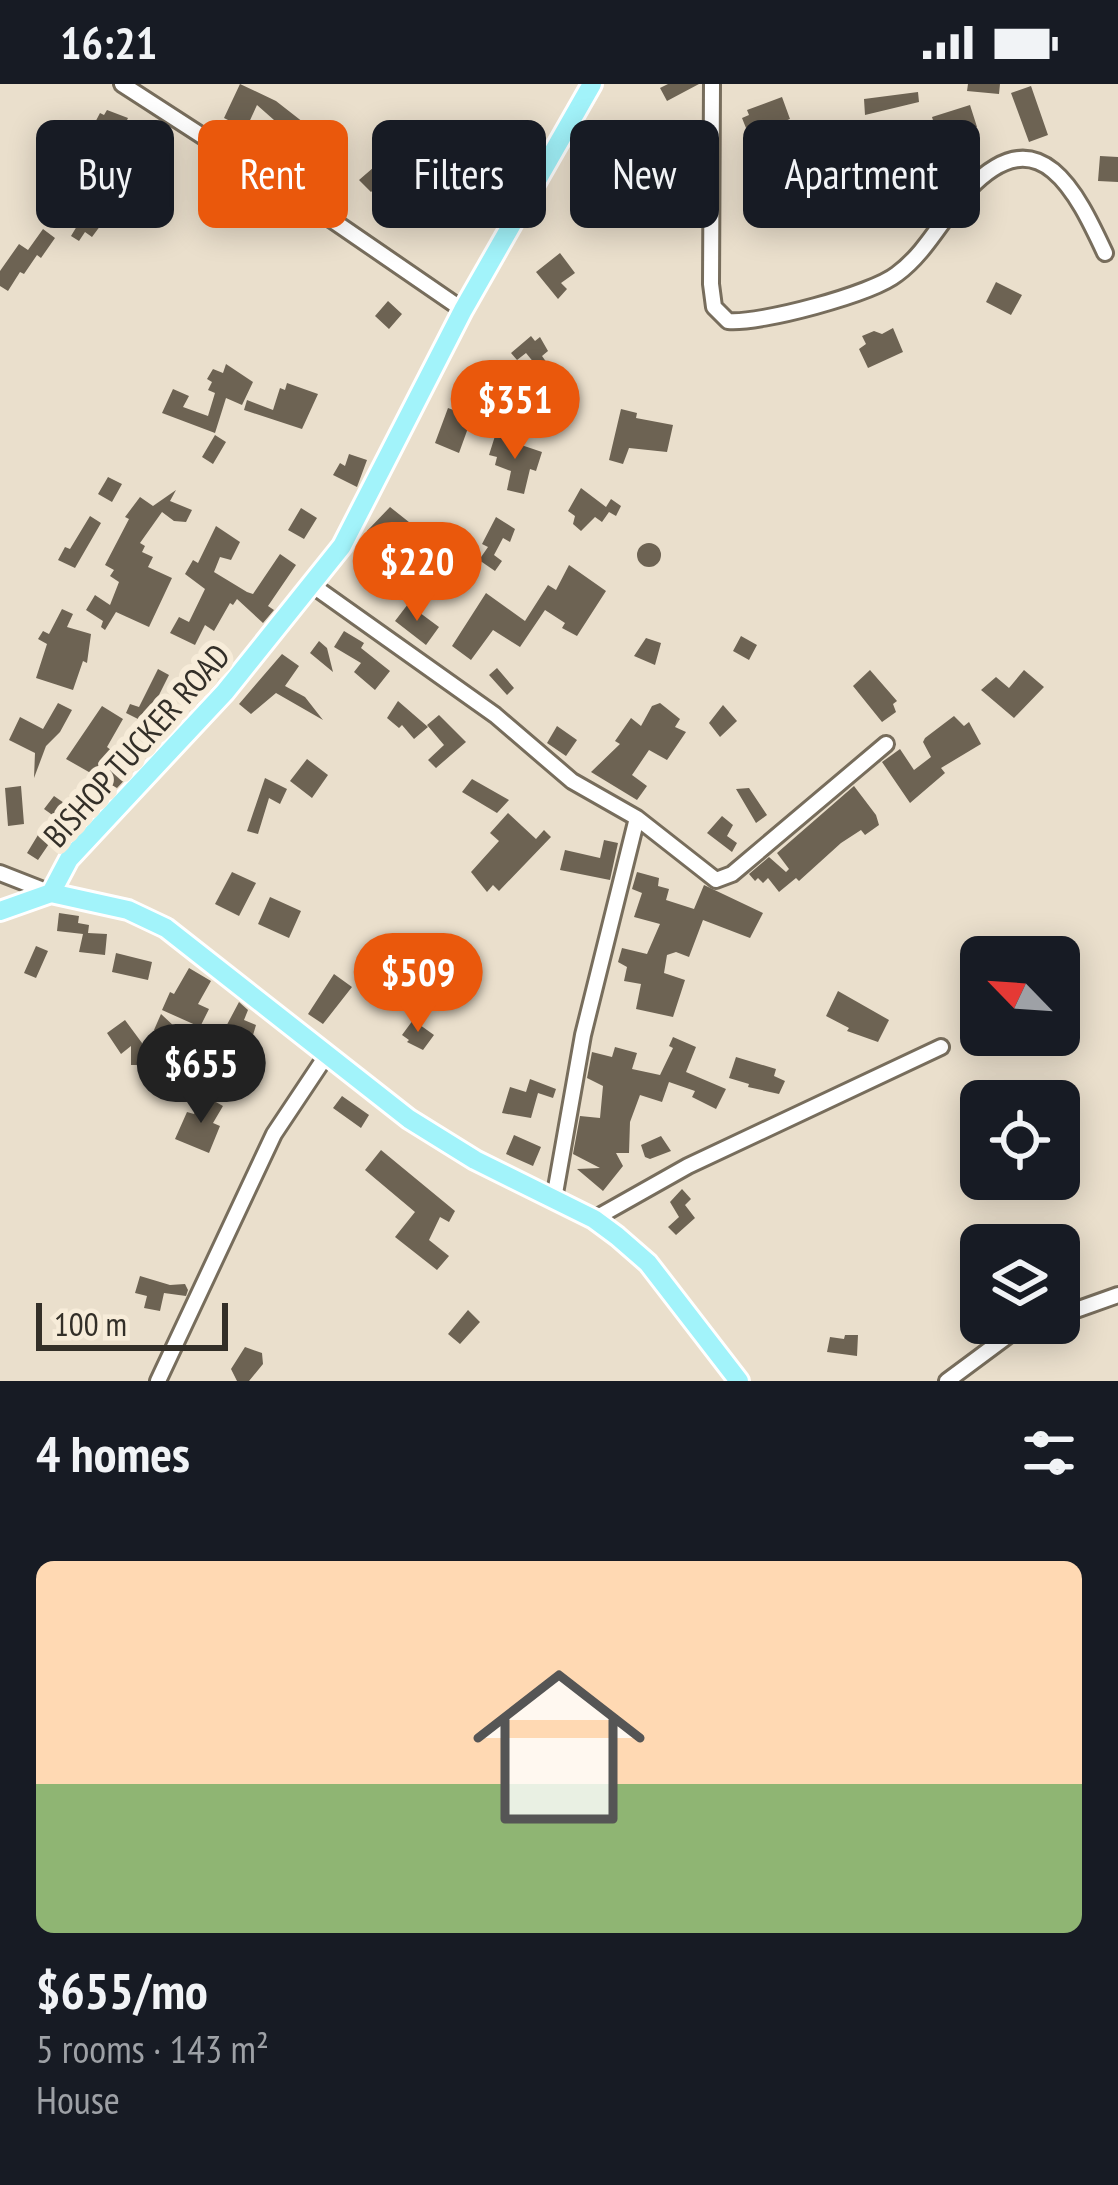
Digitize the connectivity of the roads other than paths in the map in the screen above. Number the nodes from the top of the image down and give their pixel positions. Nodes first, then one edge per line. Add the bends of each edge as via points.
1 (122, 84) edge
2 (592, 84) edge
3 (712, 84) edge
4 (1105, 253) dead end
5 (463, 310) junction
6 (311, 585) junction
7 (886, 744) dead end
8 (637, 818) junction
9 (0, 873) edge
10 (51, 893) junction
11 (0, 911) edge
12 (941, 1047) dead end
13 (326, 1056) junction
14 (554, 1198) junction
15 (594, 1219) junction
16 (1118, 1295) edge
17 (1080, 1309) edge
18 (997, 1344) edge
19 (158, 1381) edge
20 (739, 1381) edge
21 (947, 1381) edge

1 - 5 street
2 - 5 main road, BISHOP TUCKER ROAD
3 - 4 street via 711,284 714,307 728,321 760,320 883,284 910,263 969,188 1010,159 1029,159 1064,178
5 - 6 main road, BISHOP TUCKER ROAD via 364,509
6 - 8 street via 495,715 572,781
6 - 10 main road, BISHOP TUCKER ROAD via 225,692 69,859
7 - 8 street via 724,880
8 - 14 street via 583,1035
9 - 10 street
10 - 11 main road
10 - 13 main road, BISHOP TUCKER ROAD via 128,910 166,928
12 - 15 street
13 - 14 main road, BISHOP TUCKER ROAD via 448,1144
13 - 19 street via 274,1134
14 - 15 main road, BISHOP TUCKER ROAD
15 - 20 main road, BISHOP TUCKER ROAD via 648,1262
16 - 17 street
18 - 21 street

